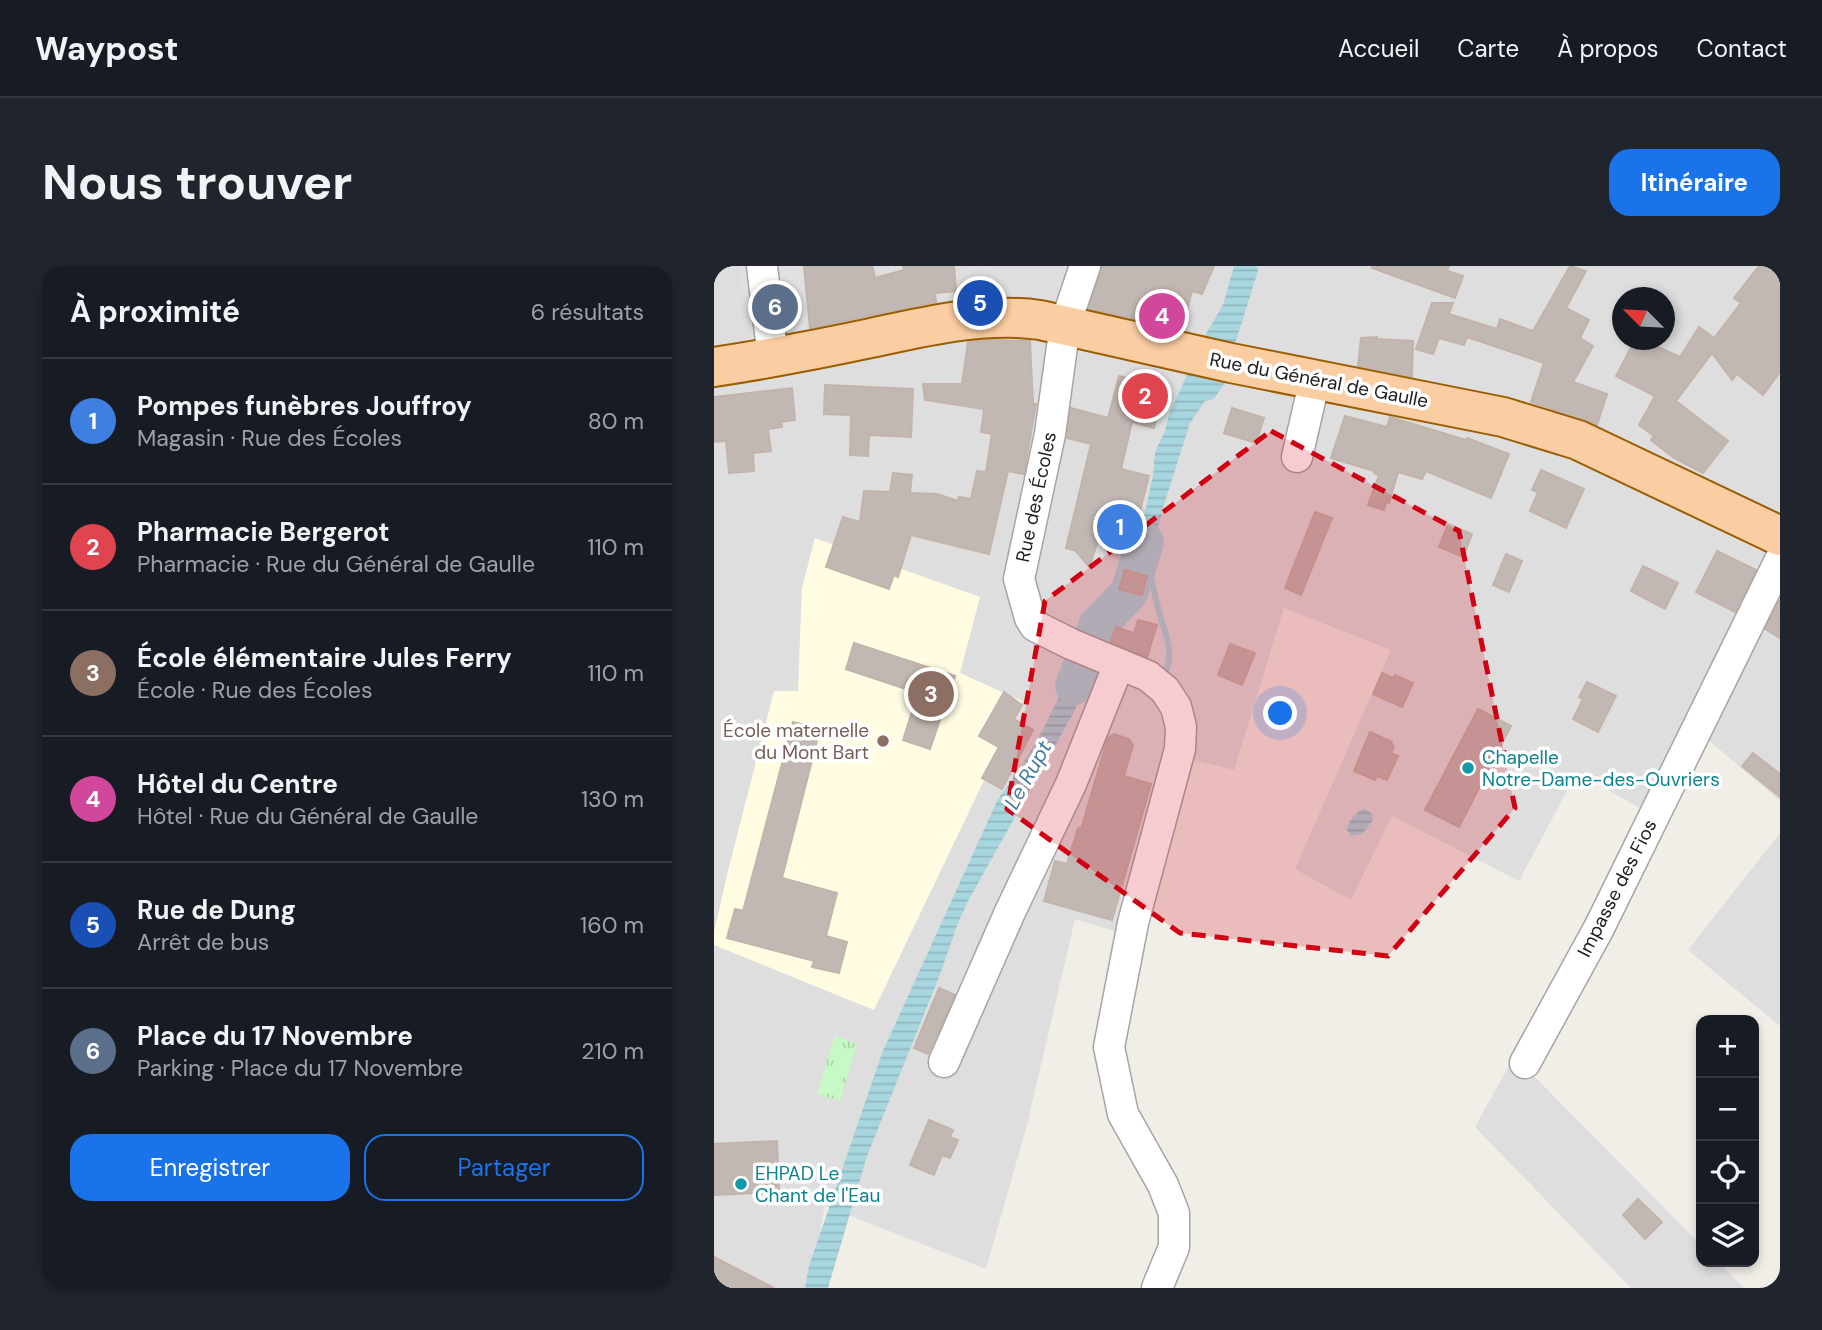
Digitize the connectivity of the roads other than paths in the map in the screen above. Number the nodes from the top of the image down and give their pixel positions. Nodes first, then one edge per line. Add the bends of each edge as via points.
1 (762, 266) edge
2 (1084, 266) edge
3 (1065, 325) junction
4 (773, 358) junction
5 (714, 367) edge
6 (1315, 379) junction
7 (1297, 457) dead end
8 (1780, 536) edge
9 (1780, 560) edge
10 (1110, 660) junction
11 (944, 1062) dead end
12 (1525, 1063) dead end
13 (1157, 1288) edge

1 - 4 street
2 - 3 street, Rue des Écoles
3 - 4 main road, Rue du Général de Gaulle via 1022,318 948,322
3 - 6 main road, Rue du Général de Gaulle
3 - 10 street, Rue des Écoles via 1050,434 1019,579 1035,626
4 - 5 main road, Rue du Général de Gaulle
6 - 7 street
6 - 8 main road, Rue du Général de Gaulle via 1503,417 1578,440
9 - 12 street, Impasse des Fios via 1599,928
10 - 11 street via 1071,785
10 - 13 street, Rue des Écoles via 1148,676 1169,696 1181,727 1180,749 1133,923 1110,1047 1122,1114 1174,1213 1174,1247

